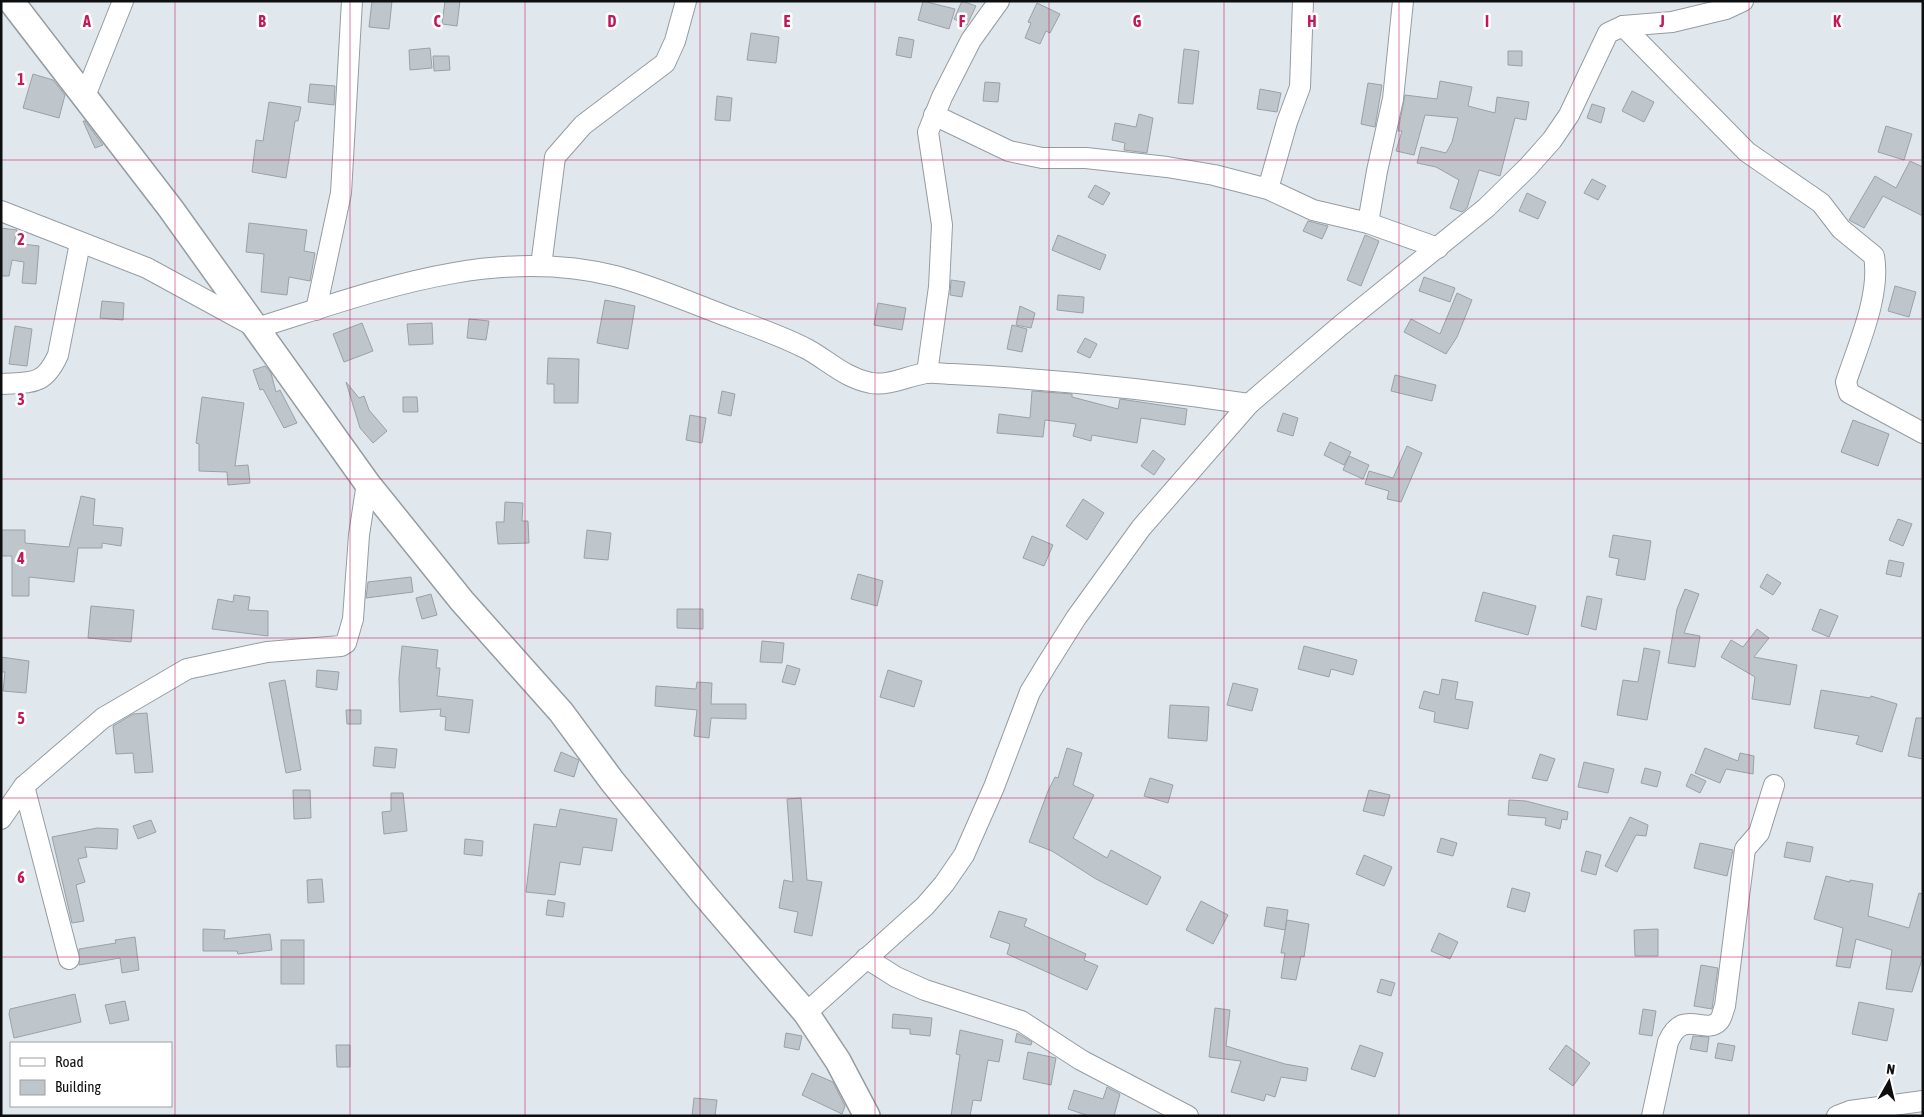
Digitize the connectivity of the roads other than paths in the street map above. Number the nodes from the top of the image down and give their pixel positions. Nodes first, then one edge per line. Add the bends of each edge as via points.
1 (11, 1) edge
2 (123, 1) edge
3 (352, 1) edge
4 (686, 1) edge
5 (999, 1) edge
6 (1303, 1) edge
7 (1403, 1) edge
8 (1743, 1) edge
9 (1624, 26) junction
10 (85, 96) junction
11 (934, 115) junction
12 (1268, 189) junction
13 (1, 211) edge
14 (1368, 223) junction
15 (80, 243) junction
16 (1438, 248) junction
17 (541, 266) junction
18 (316, 310) junction
19 (258, 328) junction
20 (927, 373) junction
21 (1, 384) edge
22 (1249, 404) junction
23 (1923, 433) edge
24 (367, 483) junction
25 (1774, 785) dead end
26 (24, 786) junction
27 (1, 819) edge
28 (866, 958) junction
29 (69, 959) dead end
30 (806, 1013) junction
31 (1923, 1101) edge
32 (868, 1116) edge
33 (1188, 1116) edge
34 (1652, 1116) edge
35 (1837, 1116) edge

1 - 10 street
2 - 10 street
3 - 18 street via 341,193
4 - 17 street via 675,41 664,63 583,125 555,157
5 - 11 street via 971,40
6 - 12 street via 1300,87
7 - 14 street via 1393,99
8 - 9 street via 1726,10 1672,22
9 - 16 street via 1608,34 1583,88 1552,140 1486,208
9 - 23 street via 1747,152 1821,203 1841,229 1874,256 1875,280 1847,387 1849,393
10 - 19 street
11 - 12 street via 1010,151 1042,158 1086,158 1167,167
11 - 20 street via 928,132 942,225 939,287
12 - 14 street via 1312,210
13 - 15 street
14 - 16 street
15 - 19 street via 147,268
15 - 21 street via 58,355 52,369 45,377 26,383
16 - 22 street
17 - 18 street via 502,266 438,275
17 - 20 street via 613,276 651,288 807,349 858,380 890,383
18 - 19 street
19 - 24 street
20 - 22 street via 1049,380
22 - 28 street via 1141,528 1076,618 1030,692 964,855 944,884 925,906
24 - 26 street via 359,535 353,619 346,643 268,652 187,669 103,718
24 - 30 street via 462,601 561,712 660,841
25 - 34 street via 1759,833 1745,850 1725,1006 1717,1024 1685,1024 1672,1031
26 - 27 street
26 - 29 street
28 - 30 street
28 - 33 street via 925,990 1021,1021 1081,1060
30 - 32 street via 838,1061
31 - 35 street via 1850,1111

